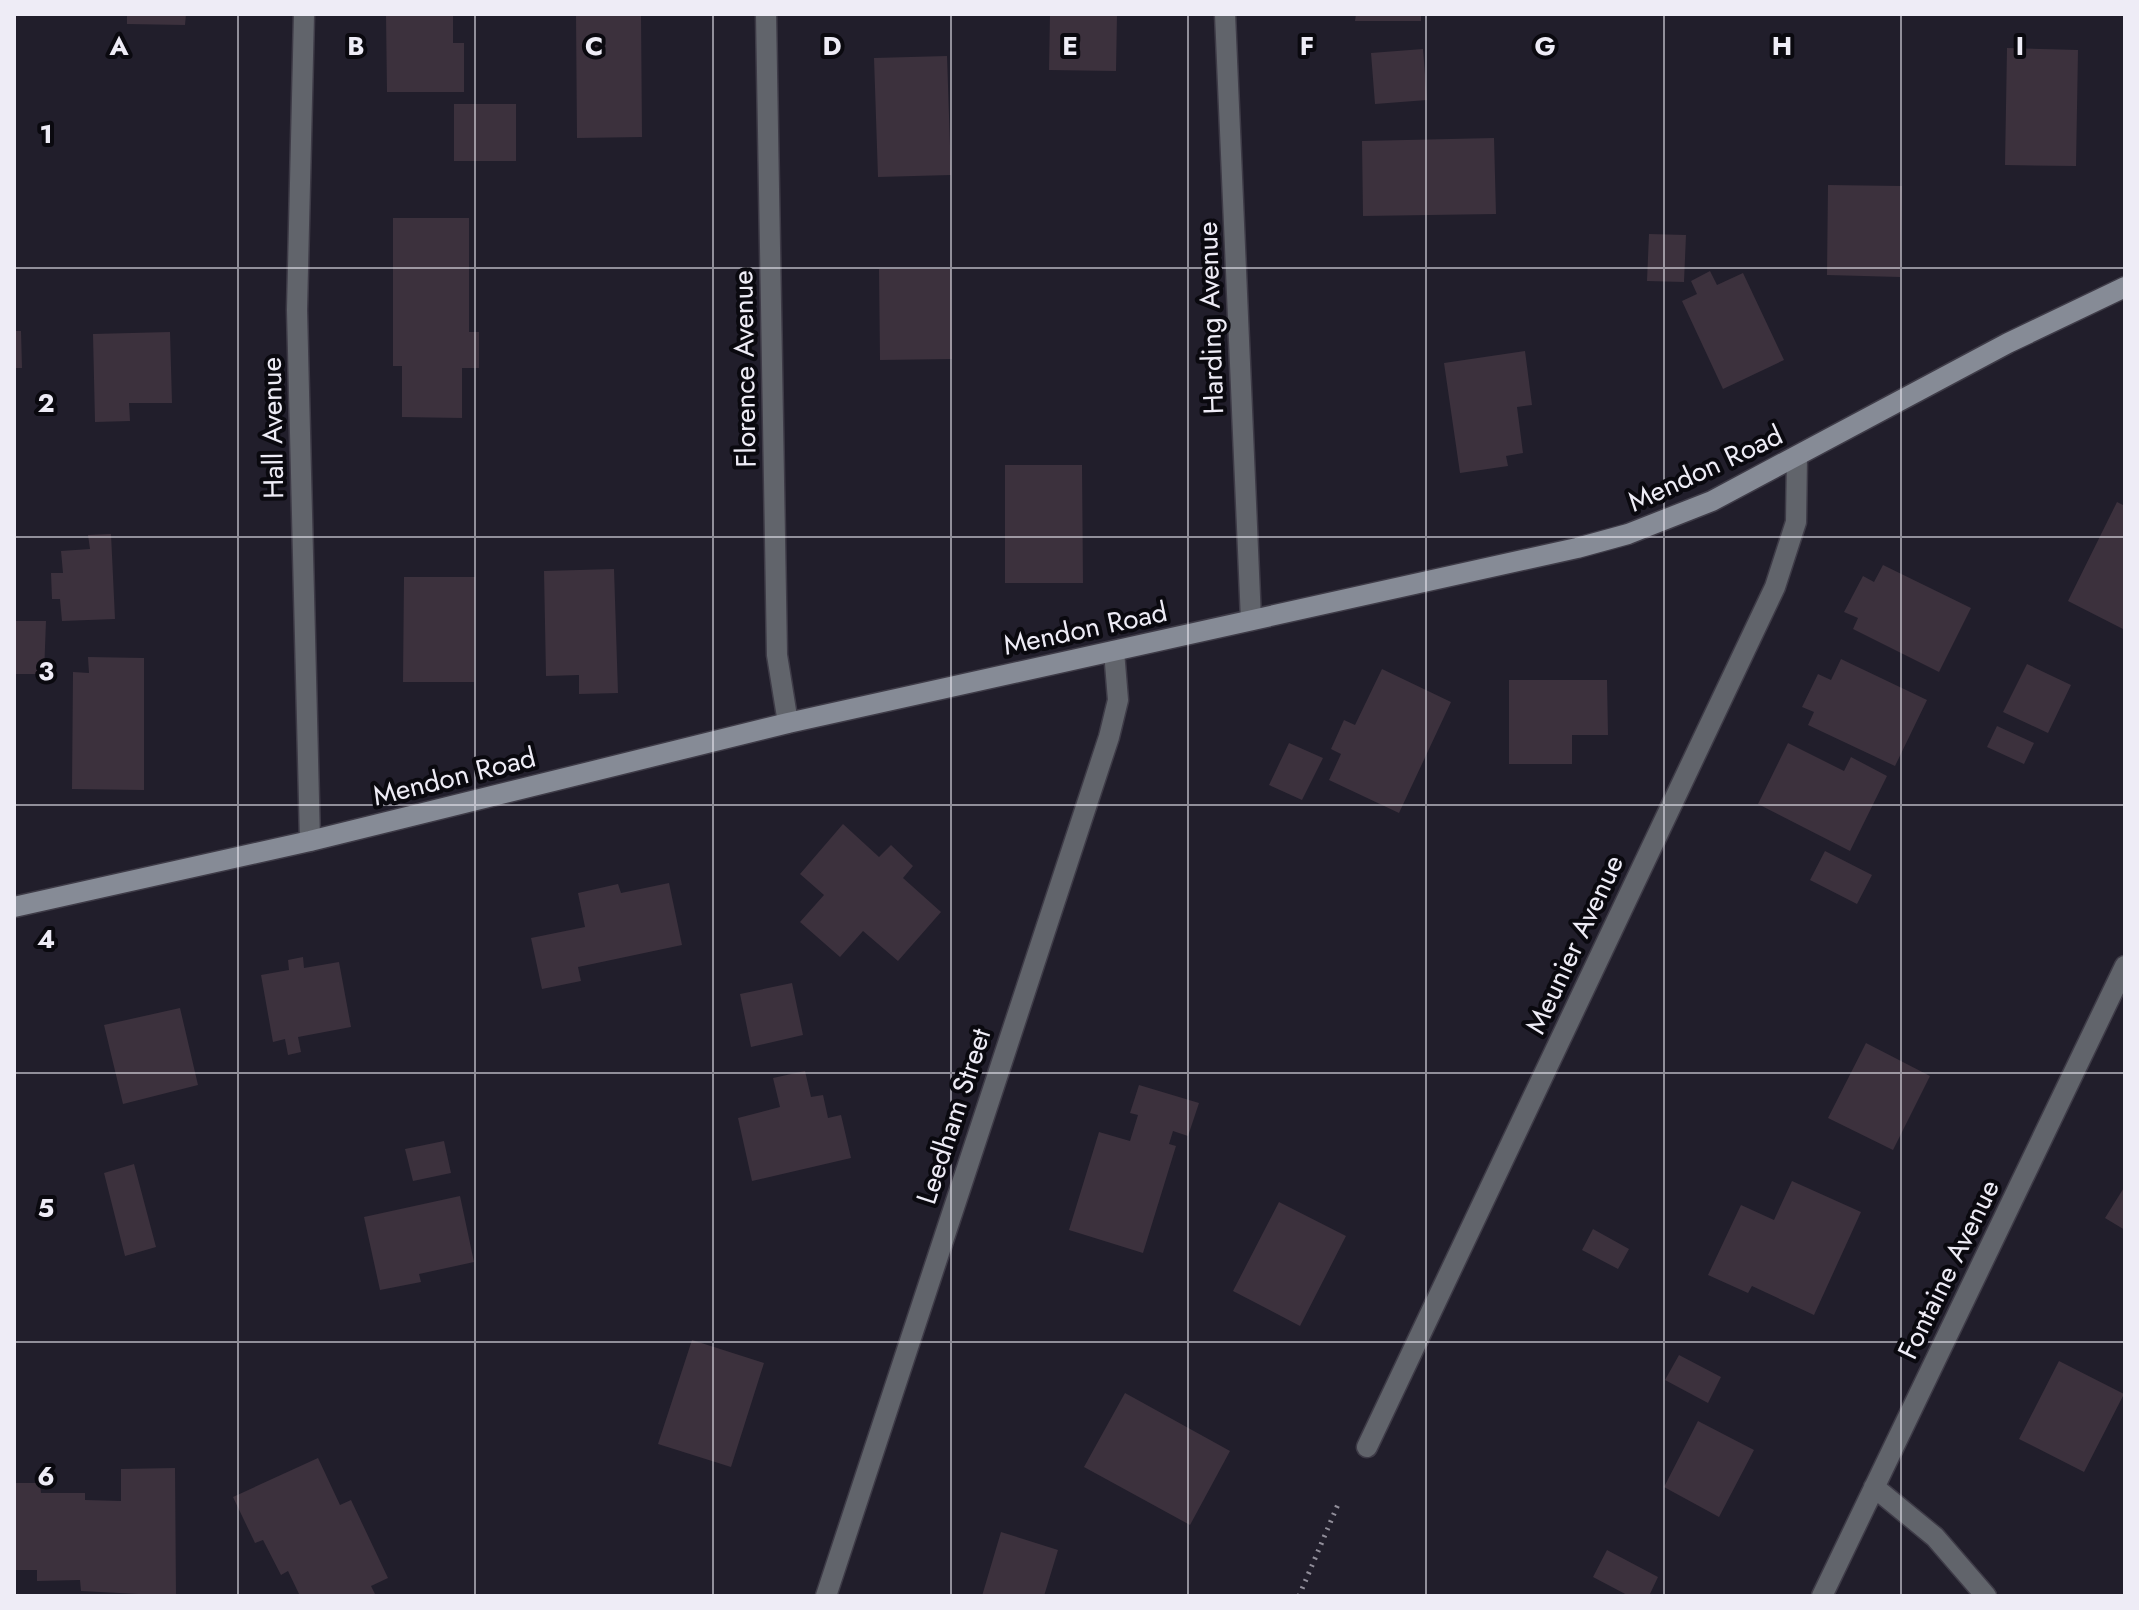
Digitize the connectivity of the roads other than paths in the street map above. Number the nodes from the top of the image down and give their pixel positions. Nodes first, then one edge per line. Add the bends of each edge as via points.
1 (304, 14) edge
2 (766, 14) edge
3 (1225, 14) edge
4 (2125, 287) edge
5 (1797, 457) junction
6 (1251, 620) junction
7 (1114, 651) junction
8 (788, 723) junction
9 (310, 841) junction
10 (14, 907) edge
11 (2125, 966) edge
12 (1367, 1447) dead end
13 (1874, 1487) junction
14 (826, 1596) edge
15 (1822, 1596) edge
16 (1986, 1596) edge

1 - 9 street, Hall Avenue via 297,310
2 - 8 street, Florence Avenue via 777,655
3 - 6 street, Harding Avenue
4 - 5 street, Mendon Road via 2008,343
5 - 6 street, Mendon Road via 1712,501 1628,534
5 - 12 street, Meunier Avenue via 1796,522 1775,587
6 - 7 street, Mendon Road
7 - 8 street, Mendon Road
7 - 14 street, Leedham Street via 1118,700 1109,737
8 - 9 street, Mendon Road
9 - 10 street, Mendon Road
11 - 13 street, Fontaine Avenue
13 - 15 street, Fontaine Avenue
13 - 16 street via 1935,1537

